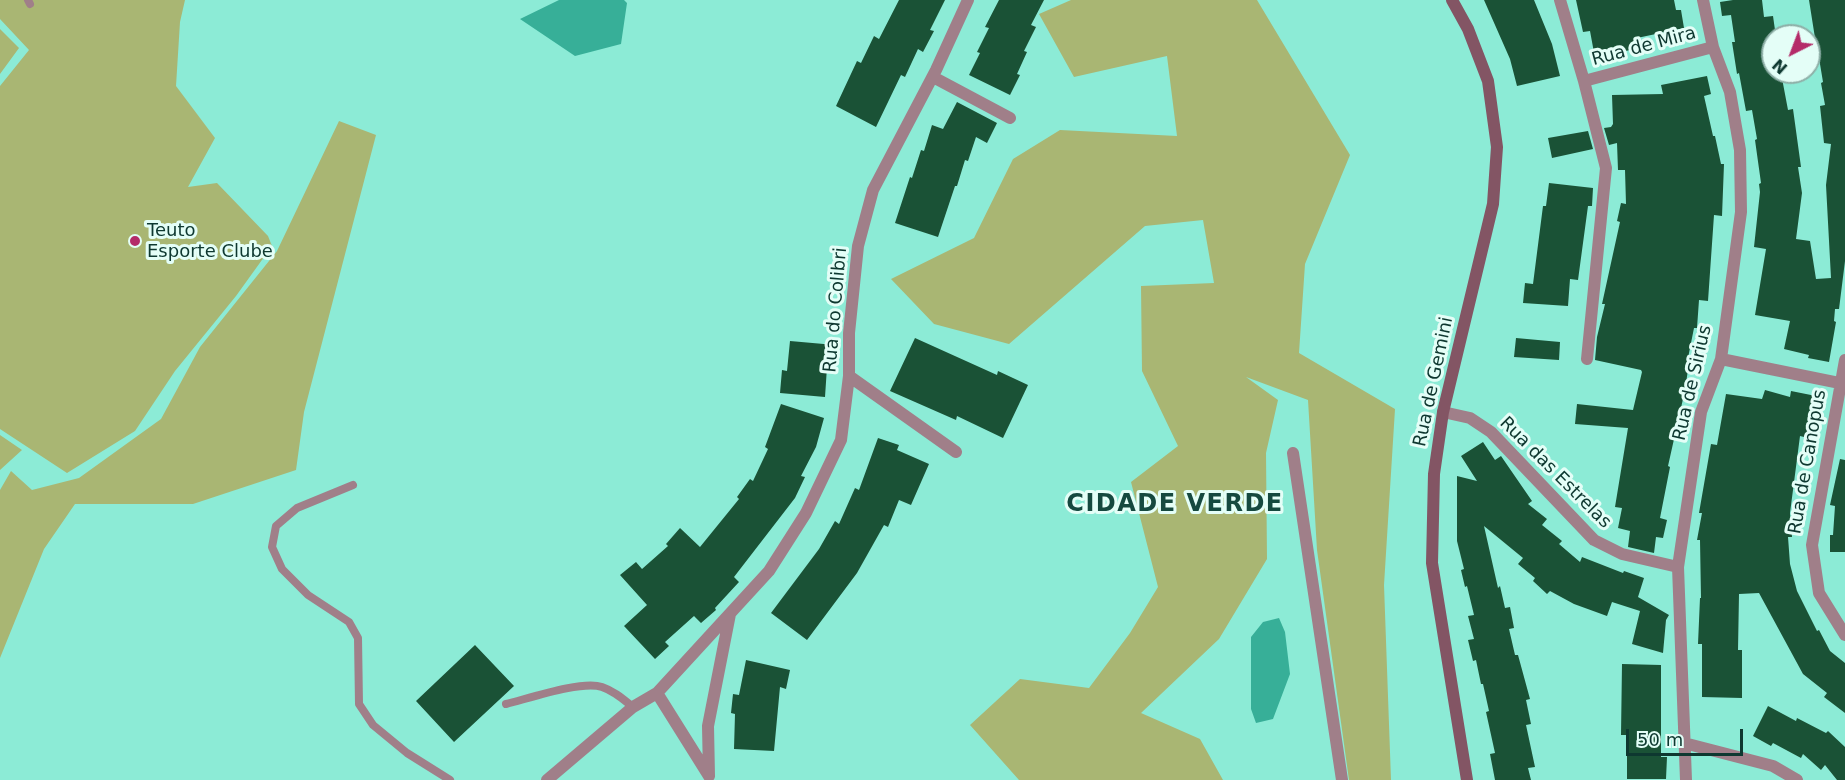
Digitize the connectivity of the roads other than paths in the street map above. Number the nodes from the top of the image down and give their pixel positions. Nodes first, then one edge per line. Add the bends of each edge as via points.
1 (968, 0) edge
2 (1452, 0) edge
3 (1560, 0) edge
4 (1703, 0) edge
5 (1713, 47) junction
6 (933, 77) junction
7 (1584, 81) junction
8 (1010, 118) dead end
9 (1587, 358) dead end
10 (1721, 359) junction
11 (1845, 360) edge
12 (849, 376) junction
13 (1842, 384) edge
14 (1443, 412) junction
15 (956, 452) dead end
16 (1293, 453) dead end
17 (353, 484) dead end
18 (1678, 567) junction
19 (730, 613) junction
20 (1845, 634) edge
21 (657, 693) junction
22 (506, 704) dead end
23 (633, 707) junction
24 (1684, 743) junction
25 (710, 778) edge
26 (450, 780) edge
27 (545, 780) edge
28 (1342, 780) edge
29 (1467, 780) edge
30 (1686, 780) edge
31 (1797, 780) edge

1 - 6 street, Rua do Colibri
2 - 14 street, Rua de Gemini via 1488,81 1497,147 1493,204
3 - 7 street
4 - 5 street, Rua de Sirius
5 - 7 street, Rua de Mira
5 - 10 street, Rua de Sirius via 1730,92 1740,150 1741,212
6 - 8 street
6 - 12 street, Rua do Colibri via 873,190 858,246
7 - 9 street via 1606,168
10 - 13 street
10 - 18 street, Rua de Sirius via 1701,412
11 - 13 street, Rua de Canopus
12 - 15 street
12 - 19 street, Rua do Colibri via 841,440 806,513 769,571
13 - 20 street, Rua de Canopus via 1812,545 1819,593
14 - 18 street, Rua das Estrelas via 1470,418 1491,432 1594,540 1622,554
14 - 29 street, Rua de Gemini via 1434,474 1432,563
16 - 28 street
17 - 26 lane via 297,508 276,526 272,547 282,569 308,595 349,622 358,638 359,704 373,725 407,753
18 - 24 street, Rua de Sirius
19 - 21 street, Rua do Colibri
19 - 25 street via 708,726
21 - 23 street, Rua do Colibri
21 - 25 street
22 - 23 lane via 579,686 600,686
23 - 27 street, Rua do Colibri
24 - 30 street, Rua de Sirius
24 - 31 street via 1773,766

